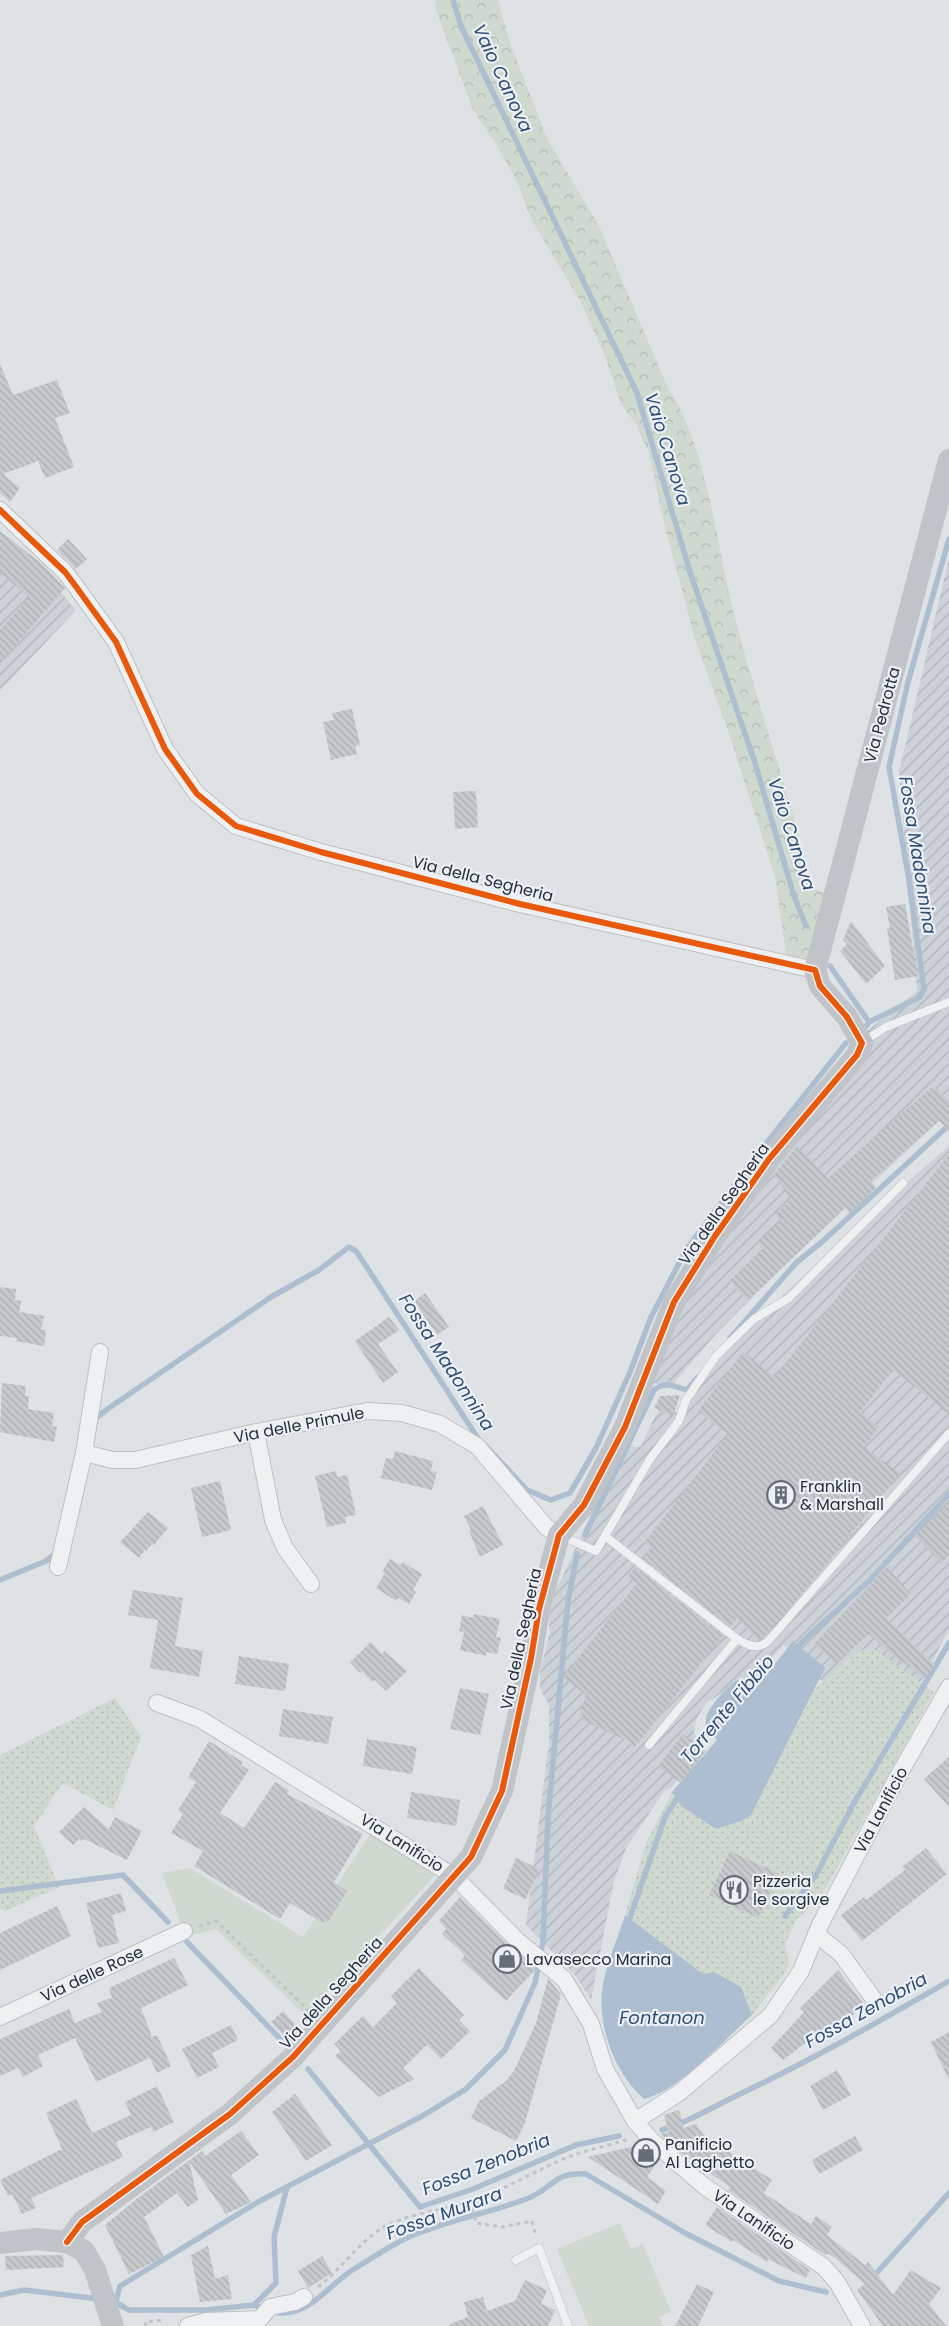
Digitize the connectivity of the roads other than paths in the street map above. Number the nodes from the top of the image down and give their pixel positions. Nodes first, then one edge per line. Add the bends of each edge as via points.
1 (949, 460) edge
2 (0, 510) edge
3 (815, 970) junction
4 (949, 1002) edge
5 (862, 1042) junction
6 (903, 1183) dead end
7 (100, 1352) dead end
8 (256, 1432) junction
9 (949, 1433) edge
10 (84, 1453) junction
11 (560, 1535) junction
12 (605, 1536) junction
13 (58, 1567) dead end
14 (311, 1584) dead end
15 (737, 1639) junction
16 (949, 1687) edge
17 (157, 1703) dead end
18 (649, 1745) dead end
19 (455, 1877) junction
20 (184, 1930) road end
21 (816, 1934) junction
22 (873, 1998) dead end
23 (0, 2017) edge
24 (639, 2126) junction
25 (0, 2242) edge
26 (67, 2242) junction
27 (516, 2260) dead end
28 (304, 2297) road end
29 (112, 2324) edge
30 (188, 2326) edge
31 (568, 2326) edge
32 (862, 2326) edge

1 - 3 street, Via Pedrotta
2 - 3 street, Via della Segheria via 65,572 77,588 116,642 164,749 197,794 236,826 321,852 520,904
3 - 5 street via 820,986 847,1017
4 - 5 lane via 886,1027
5 - 11 street, Via della Segheria via 857,1055 770,1159 715,1236 674,1302 625,1427 584,1505
6 - 12 lane via 789,1298 754,1319 716,1356 686,1400 679,1421 650,1459
7 - 10 street
8 - 10 street, Via delle Primule via 135,1460 113,1460
8 - 11 street, Via delle Primule via 368,1411 402,1413 440,1424 477,1446 548,1528
8 - 14 street via 273,1520 285,1548
9 - 15 lane via 766,1644 751,1647
10 - 13 street
11 - 12 lane via 596,1551
11 - 19 street, Via della Segheria via 539,1609 502,1791 471,1857
12 - 15 lane
15 - 18 lane
16 - 21 street, Via Lanificio via 897,1778
17 - 19 street, Via Lanificio via 200,1719
19 - 24 street, Via Lanificio via 519,1942 564,1979 591,2024 605,2069
19 - 26 street, Via della Segheria via 293,2057 230,2114 82,2222
20 - 23 street, Via delle Rose
21 - 22 street via 841,1954
21 - 24 street, Via Lanificio via 801,1971 770,2016
24 - 32 street, Via Lanificio via 704,2186 824,2267 837,2282
25 - 26 street via 36,2239
26 - 29 street via 84,2250 95,2270
27 - 31 lane via 539,2248
28 - 30 street via 270,2307 260,2319 206,2321

